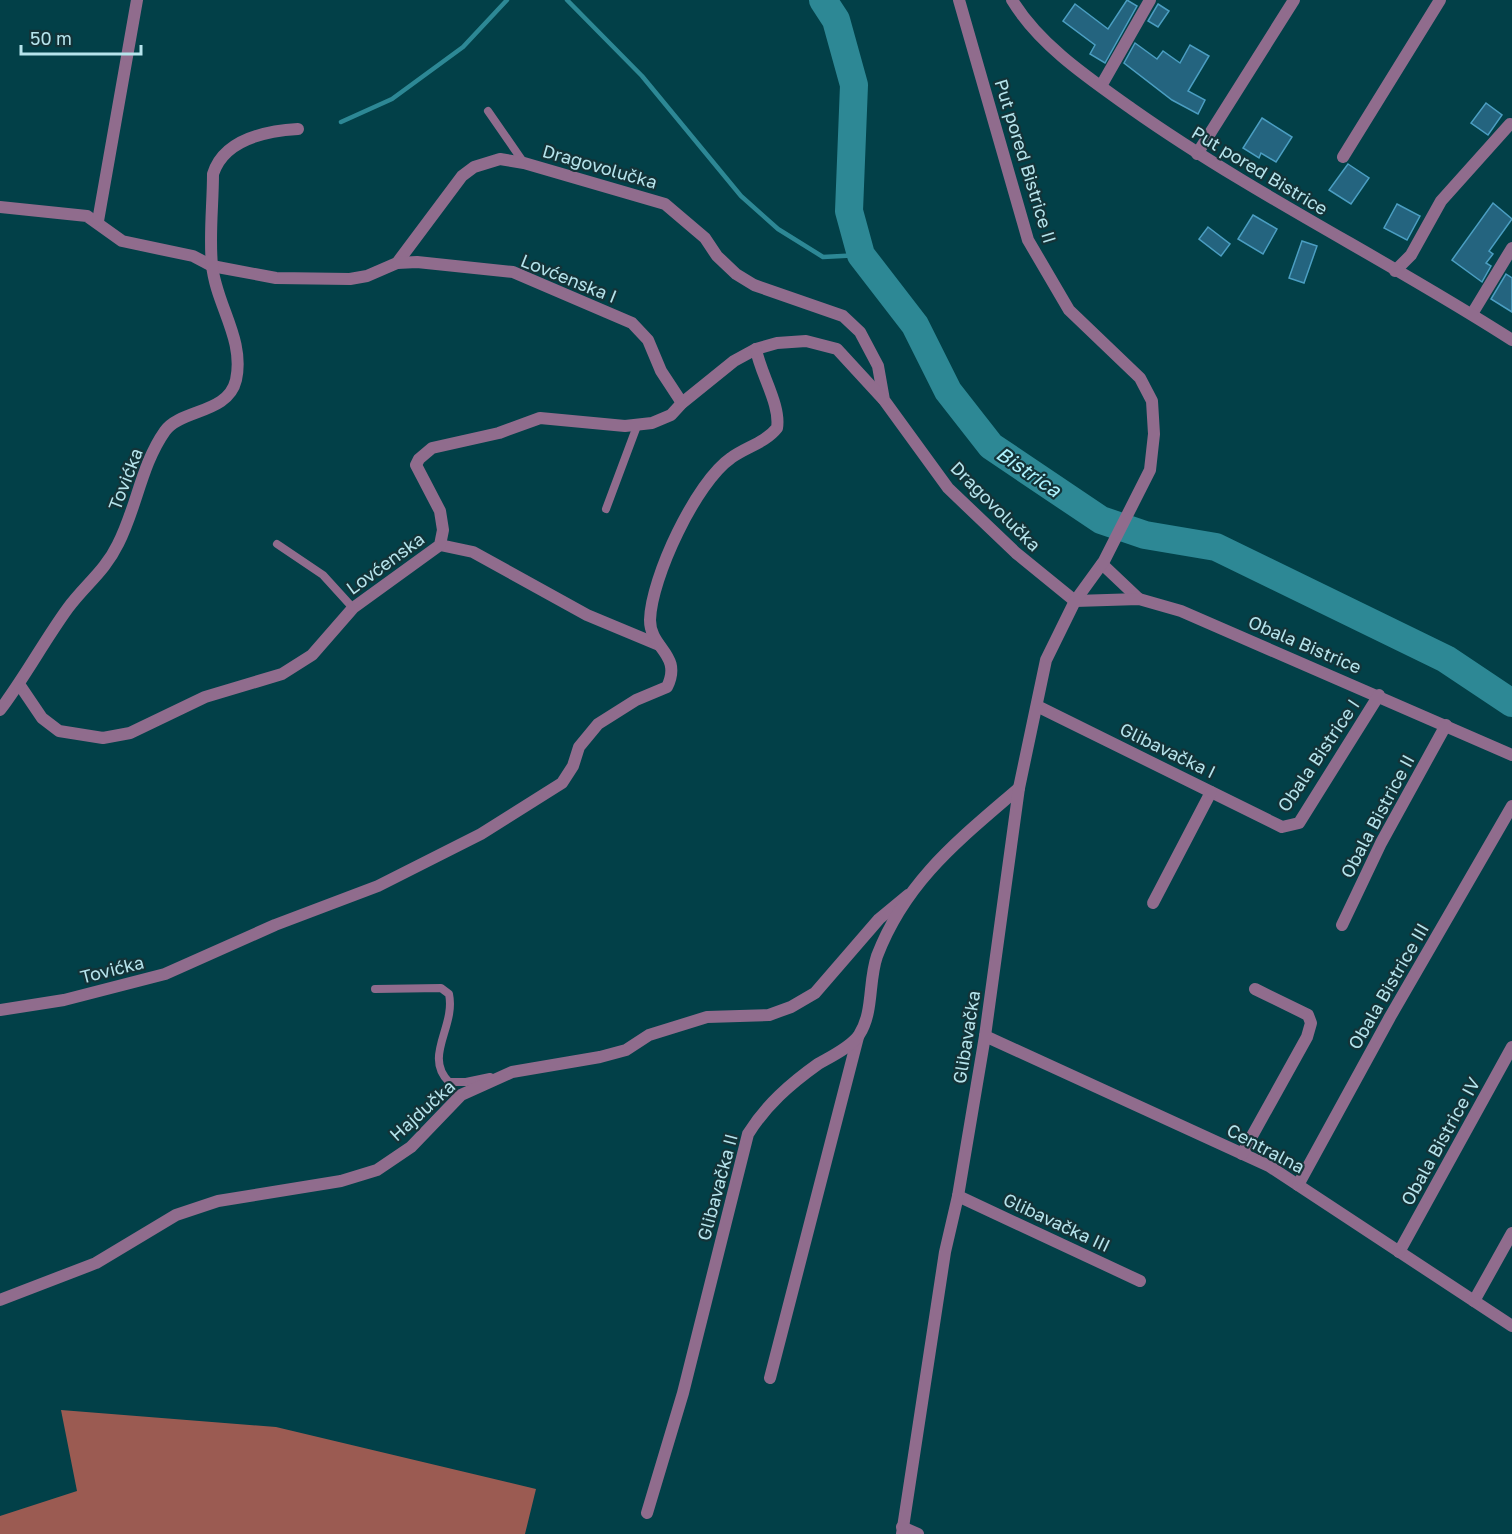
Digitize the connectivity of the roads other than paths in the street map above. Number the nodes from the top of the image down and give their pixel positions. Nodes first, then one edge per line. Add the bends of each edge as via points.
1 (137, 0) edge
2 (959, 0) edge
3 (1150, 0) edge
4 (1294, 0) edge
5 (1440, 0) edge
6 (1015, 2) edge
7 (1101, 86) junction
8 (488, 111) dead end
9 (1510, 124) dead end
10 (298, 129) dead end
11 (1197, 154) junction
12 (1343, 157) dead end
13 (524, 163) junction
14 (0, 207) edge
15 (98, 221) junction
16 (1512, 248) edge
17 (398, 263) junction
18 (212, 266) junction
19 (1395, 271) junction
20 (1472, 314) junction
21 (1512, 340) edge
22 (756, 349) junction
23 (884, 400) junction
24 (682, 403) junction
25 (637, 426) junction
26 (606, 509) dead end
27 (277, 544) dead end
28 (441, 545) junction
29 (1103, 562) junction
30 (1139, 599) junction
31 (1075, 601) junction
32 (353, 608) junction
33 (661, 646) junction
34 (19, 684) junction
35 (1379, 696) junction
36 (1037, 706) junction
37 (0, 710) edge
38 (1446, 725) junction
39 (1512, 755) edge
40 (1020, 788) junction
41 (1211, 792) junction
42 (1512, 806) edge
43 (1282, 827) joint
44 (908, 895) junction
45 (1154, 903) dead end
46 (1342, 925) dead end
47 (375, 989) dead end
48 (1255, 989) dead end
49 (0, 1010) edge
50 (985, 1036) junction
51 (858, 1037) junction
52 (1512, 1047) edge
53 (512, 1072) junction
54 (1242, 1154) junction
55 (1298, 1185) junction
56 (958, 1196) junction
57 (1512, 1233) edge
58 (1399, 1252) junction
59 (1140, 1281) dead end
60 (0, 1300) edge
61 (1474, 1301) junction
62 (1512, 1326) edge
63 (770, 1378) dead end
64 (647, 1513) dead end
65 (902, 1531) edge
66 (918, 1534) edge

1 - 15 street
2 - 29 street, Put pored Bistrice II via 1028,240 1069,310 1140,378 1152,401 1150,470
3 - 7 street
4 - 11 street
5 - 12 street
6 - 7 street, Put pored Bistrice via 1046,41
7 - 11 street, Put pored Bistrice
8 - 13 lane
9 - 19 street via 1441,201 1411,255
10 - 18 street, Tovićka via 261,133 244,141 217,164 213,174
11 - 19 street, Put pored Bistrice
13 - 17 street, Dragovolučka via 500,159 474,167 462,176
13 - 23 street, Dragovolučka via 665,204 705,238 736,274 754,285 843,316 860,332 878,366
14 - 15 street via 87,216
15 - 18 street via 122,241 193,256
16 - 20 street
17 - 18 street via 350,279 276,278
17 - 24 street, Lovćenska I via 513,272 632,323 648,340 661,371
18 - 34 street, Tovićka via 233,331 238,363 233,390 222,401 167,428 147,460 118,544 97,578 69,607
19 - 20 street, Put pored Bistrice
20 - 21 street, Put pored Bistrice
22 - 23 street, Lovćenska via 806,341 837,349
22 - 24 street, Lovćenska via 734,361
22 - 33 street, Tovićka via 759,368 777,412 777,428 729,458 685,519 657,578 650,621
23 - 31 street, Dragovolučka via 948,488 1016,553
24 - 25 street, Lovćenska via 671,415
25 - 26 lane
25 - 28 street, Lovćenska via 540,418 499,433 432,448 416,465 440,511
27 - 32 lane via 323,575
28 - 32 street, Lovćenska
28 - 33 street via 473,552 587,615
29 - 30 street
29 - 31 street, Glibavačka
30 - 31 street, Obala Bistrice
30 - 35 street, Obala Bistrice via 1181,610
31 - 36 street, Glibavačka via 1046,660
32 - 34 street, Lovćenska via 312,655 282,674 205,697 130,733 103,738 59,731 42,718
33 - 49 street, Tovićka via 672,668 667,687 636,700 598,724 579,747 562,783 481,834 378,886 228,944 165,974 64,1000
34 - 37 street, Tovićka
35 - 38 street, Obala Bistrice
35 - 43 street, Obala Bistrice I via 1299,823
36 - 40 street, Glibavačka
36 - 41 street, Glibavačka I
38 - 39 street, Obala Bistrice
38 - 46 street, Obala Bistrice II via 1381,843
40 - 44 street via 945,852
40 - 50 street, Glibavačka
41 - 43 street, Glibavačka I
41 - 45 street
42 - 55 street, Obala Bistrice III
44 - 51 street via 877,958 867,1017
44 - 53 street, Hajdučka via 879,919 815,993 791,1007 769,1015 707,1017 649,1035 626,1050
47 - 53 lane via 441,988 449,994 450,1016 436,1060 440,1074 449,1082
48 - 54 street via 1308,1015 1311,1023
50 - 54 street, Centralna
50 - 56 street, Glibavačka
51 - 63 street
51 - 64 street, Glibavačka II via 786,1088 748,1134 683,1393
52 - 58 street, Obala Bistrice IV
53 - 60 street, Hajdučka via 461,1095 411,1147 377,1170 341,1181 218,1201 176,1215 96,1263
54 - 55 street, Centralna
55 - 58 street, Centralna
56 - 59 street, Glibavačka III
56 - 65 street, Glibavačka via 945,1252
57 - 61 street
58 - 61 street, Centralna
61 - 62 street, Centralna
65 - 66 street

